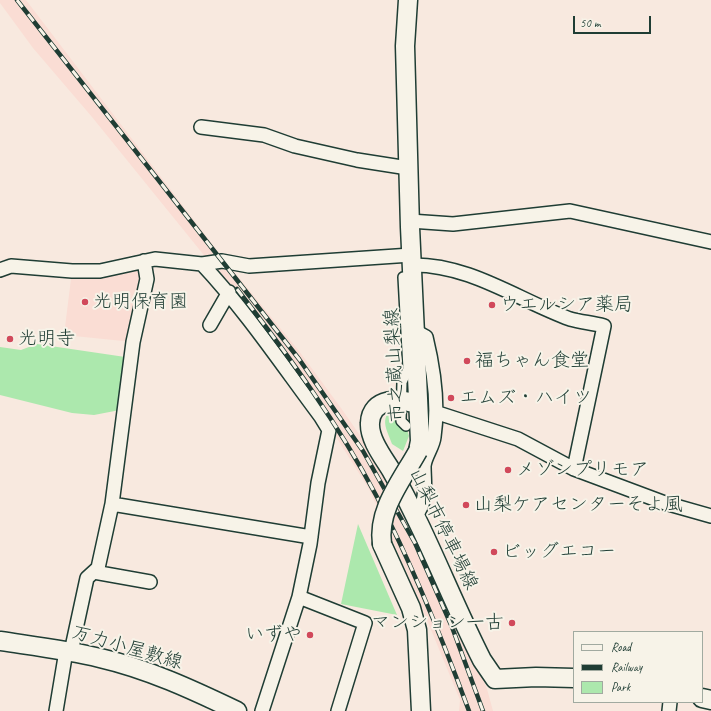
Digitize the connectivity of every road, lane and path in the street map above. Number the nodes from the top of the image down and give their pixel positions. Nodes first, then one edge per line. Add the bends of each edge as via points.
1 (400, 0) edge
2 (408, 0) edge
3 (201, 127) dead end
4 (404, 167) junction
5 (410, 221) junction
6 (711, 242) edge
7 (408, 258) junction
8 (144, 261) junction
9 (202, 264) junction
10 (0, 270) edge
11 (228, 292) junction
12 (210, 325) dead end
13 (415, 331) junction
14 (401, 400) junction
15 (418, 405) junction
16 (438, 413) junction
17 (406, 426) dead end
18 (574, 469) junction
19 (112, 504) junction
20 (416, 515) junction
21 (711, 516) edge
22 (311, 537) junction
23 (94, 572) junction
24 (150, 582) dead end
25 (299, 597) junction
26 (0, 641) edge
27 (68, 651) junction
28 (573, 678) edge
29 (56, 711) edge
30 (237, 711) edge
31 (262, 711) edge
32 (338, 711) edge
33 (421, 711) edge

1 - 4 street via 397,56
2 - 4 main road, 市之蔵山梨線
3 - 4 street via 264,135 295,146
4 - 5 main road, 市之蔵山梨線
4 - 7 street
5 - 6 street via 453,224 570,211
5 - 7 main road, 市之蔵山梨線
7 - 9 street via 249,266 222,261
7 - 13 main road, 市之蔵山梨線
7 - 14 street via 408,369 402,382
7 - 18 street via 455,270 571,319 604,326
8 - 9 street via 155,259
8 - 10 street via 100,270 72,271 11,266
8 - 19 street via 147,279 133,342
9 - 11 street
11 - 12 street
11 - 22 street via 329,430 318,483
13 - 15 main road, 市之蔵山梨線
13 - 16 street via 426,337
14 - 15 main road, 山梨市停車場線
14 - 17 street via 401,420
14 - 20 main road, 山梨市停車場線 via 388,401 378,407 370,424 375,441
15 - 33 main road, 市之蔵山梨線, bridge via 418,451 391,498 380,532 382,544 411,608 417,630
16 - 18 street via 518,440
16 - 20 street via 434,440 424,465 426,476 423,507
18 - 21 street via 665,503
19 - 22 street
19 - 23 street via 98,568
20 - 28 main road, 山梨市停車場線 via 477,649 495,679
22 - 25 street
23 - 24 street
23 - 27 street via 87,578
25 - 31 street
25 - 32 street via 365,623
26 - 27 main road, 万力小屋敷線
27 - 29 street
27 - 30 main road, 万力小屋敷線 via 149,672 188,687

